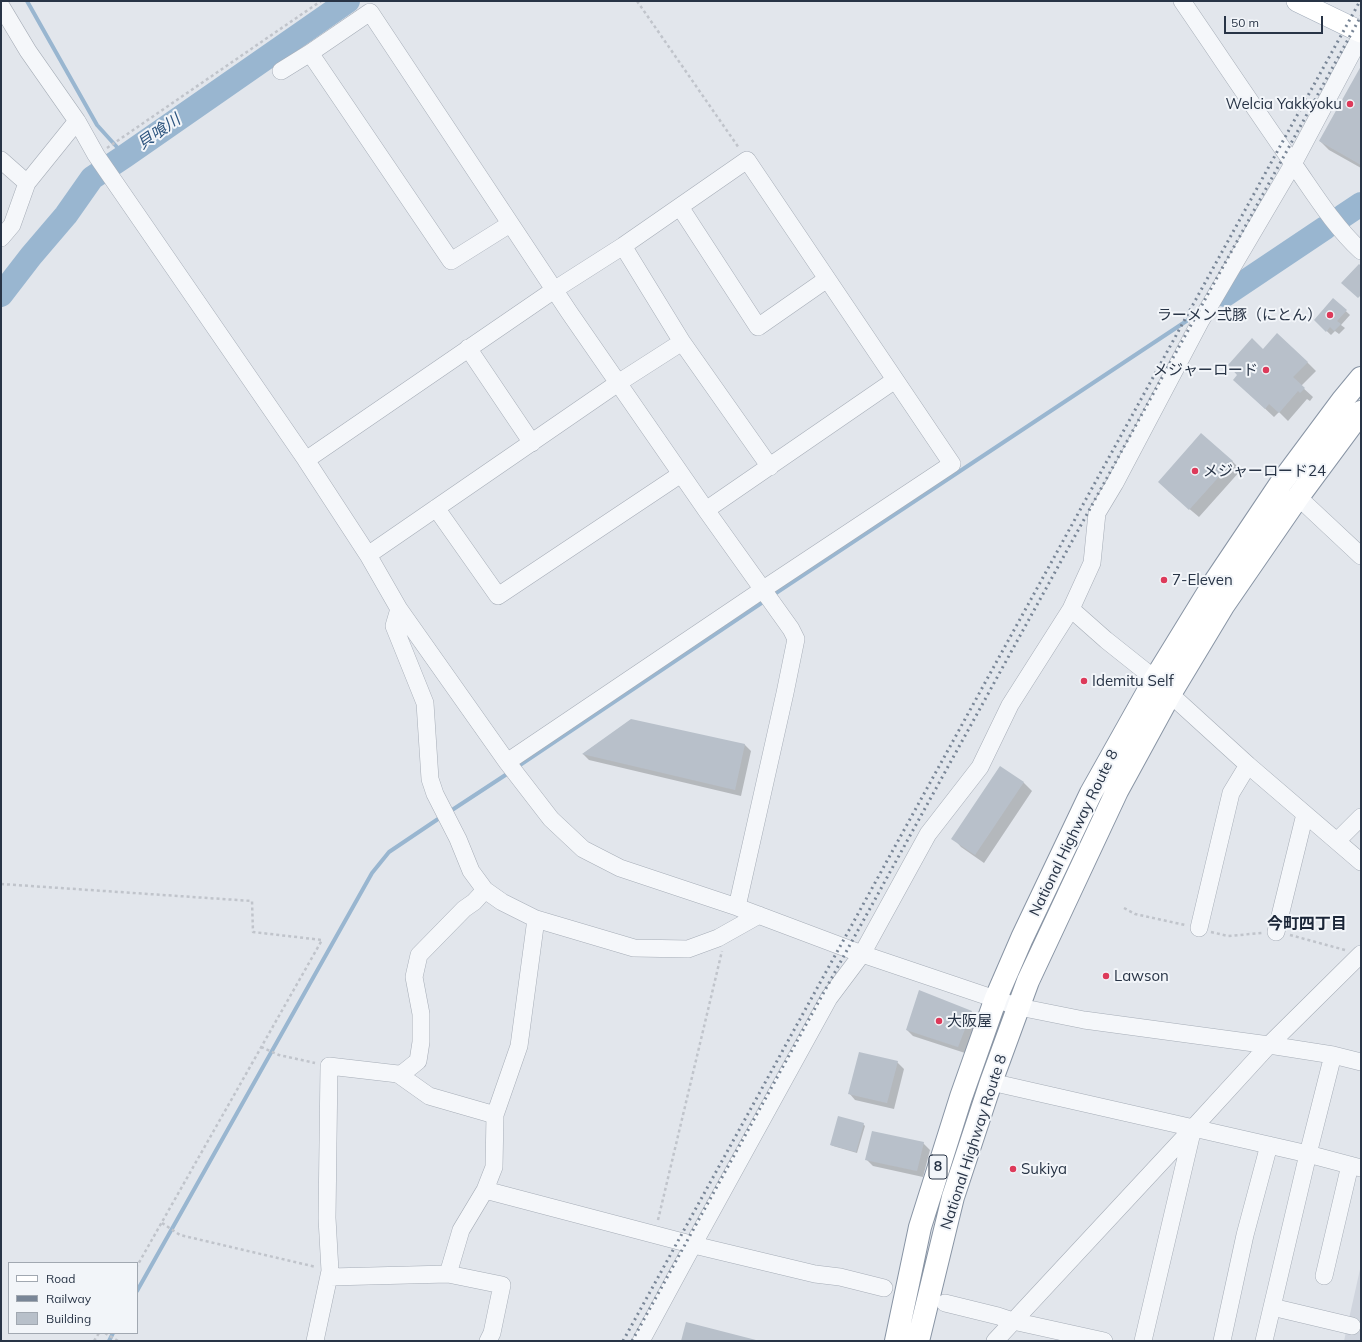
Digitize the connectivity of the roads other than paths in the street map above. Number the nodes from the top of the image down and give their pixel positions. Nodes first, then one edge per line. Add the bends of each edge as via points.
1 (1182, 1) edge
2 (1297, 1) edge
3 (1, 6) edge
4 (1361, 32) edge
5 (1361, 36) edge
6 (310, 53) junction
7 (281, 71) dead end
8 (77, 121) junction
9 (1, 160) edge
10 (1293, 164) junction
11 (27, 183) junction
12 (680, 207) junction
13 (510, 224) junction
14 (3, 231) edge
15 (623, 246) junction
16 (1361, 251) edge
17 (827, 279) junction
18 (554, 290) junction
19 (682, 342) junction
20 (468, 348) junction
21 (1361, 378) edge
22 (895, 380) junction
23 (618, 383) junction
24 (1361, 412) edge
25 (532, 443) junction
26 (306, 460) junction
27 (770, 467) junction
28 (681, 474) junction
29 (1298, 497) junction
30 (436, 508) junction
31 (706, 510) junction
32 (368, 555) junction
33 (1361, 556) edge
34 (762, 590) junction
35 (399, 609) junction
36 (1071, 609) junction
37 (1154, 679) junction
38 (1170, 694) junction
39 (507, 762) junction
40 (1248, 765) junction
41 (1305, 814) junction
42 (1361, 817) edge
43 (1337, 841) junction
44 (1361, 862) edge
45 (485, 890) junction
46 (737, 908) junction
47 (759, 916) junction
48 (536, 919) junction
49 (1199, 928) road end
50 (1276, 932) road end
51 (862, 954) junction
52 (1361, 954) edge
53 (996, 998) junction
54 (1019, 1007) junction
55 (1269, 1045) junction
56 (1333, 1055) junction
57 (1361, 1062) edge
58 (398, 1074) junction
59 (991, 1082) junction
60 (496, 1115) junction
61 (1193, 1128) junction
62 (1269, 1145) junction
63 (1308, 1154) junction
64 (1355, 1166) edge
65 (485, 1190) junction
66 (695, 1245) junction
67 (330, 1274) junction
68 (448, 1274) junction
69 (1324, 1276) dead end
70 (884, 1288) dead end
71 (945, 1303) dead end
72 (1272, 1307) junction
73 (1013, 1321) junction
74 (1352, 1326) dead end
75 (315, 1341) edge
76 (488, 1341) edge
77 (641, 1341) edge
78 (896, 1341) edge
79 (918, 1341) edge
80 (995, 1341) edge
81 (1104, 1341) edge
82 (1144, 1341) edge
83 (1222, 1341) edge
84 (1264, 1341) edge

1 - 10 street
2 - 4 main road
3 - 8 street via 28,51
5 - 10 street
6 - 7 street
6 - 13 street via 450,261
6 - 13 street via 370,12
8 - 11 street
8 - 26 street via 96,155
9 - 11 street
10 - 16 street via 1328,214
10 - 36 street via 1200,322 1115,483 1096,513 1092,563
11 - 14 street via 12,225
12 - 15 street
12 - 17 street via 747,160
12 - 17 street via 758,327
13 - 18 street
15 - 18 street
15 - 19 street
17 - 22 street
18 - 20 street
18 - 23 street
19 - 23 street
19 - 27 street
20 - 25 street
20 - 26 street
21 - 37 highway, National Highway Route 8 / 8 via 1281,483
22 - 27 street
22 - 34 street via 952,464
23 - 25 street
23 - 28 street
24 - 29 highway, National Highway Route 8 / 8
25 - 30 street
26 - 32 street
27 - 31 street
28 - 30 street via 498,596
28 - 31 street
29 - 33 street
29 - 38 highway, National Highway Route 8 / 8 via 1223,606
30 - 32 street
31 - 34 street
32 - 35 street
34 - 39 street
34 - 46 street via 796,639
35 - 39 street
35 - 45 street via 394,626 425,703 430,779 471,871
36 - 37 street
36 - 51 street via 1010,705 980,767 928,834
37 - 53 highway, National Highway Route 8 / 8 via 1091,793
38 - 40 street
38 - 54 highway, National Highway Route 8 / 8 via 1117,791 1028,982
39 - 46 street via 550,819 583,849 620,868
40 - 41 street
40 - 49 street via 1231,793
41 - 43 street
41 - 50 street
42 - 43 street
43 - 44 street
45 - 48 street via 502,902
45 - 58 street via 419,956 414,977 421,1014 418,1061
46 - 47 street
47 - 48 street via 718,938 688,949 634,948
47 - 51 street
48 - 60 street via 519,1046
51 - 53 street
51 - 66 street via 829,998
52 - 55 street
53 - 54 street
53 - 78 highway, National Highway Route 8 / 8 via 960,1097 920,1227
54 - 55 street via 1084,1020
54 - 59 highway, National Highway Route 8 / 8
55 - 56 street
55 - 61 street
56 - 57 street
56 - 63 street
58 - 60 street via 429,1096
58 - 67 street via 329,1066 327,1218
59 - 61 street
59 - 79 highway, National Highway Route 8 / 8 via 953,1197
60 - 65 street via 494,1167
61 - 62 street
61 - 73 street
61 - 82 street
62 - 63 street
62 - 83 street via 1244,1235
63 - 64 street
63 - 72 street
64 - 69 street
65 - 66 street
65 - 68 street via 461,1230
66 - 70 street
66 - 77 street
67 - 68 street
67 - 75 street
68 - 76 street via 502,1285
71 - 73 street
72 - 74 street
72 - 84 street
73 - 80 street
73 - 81 street

